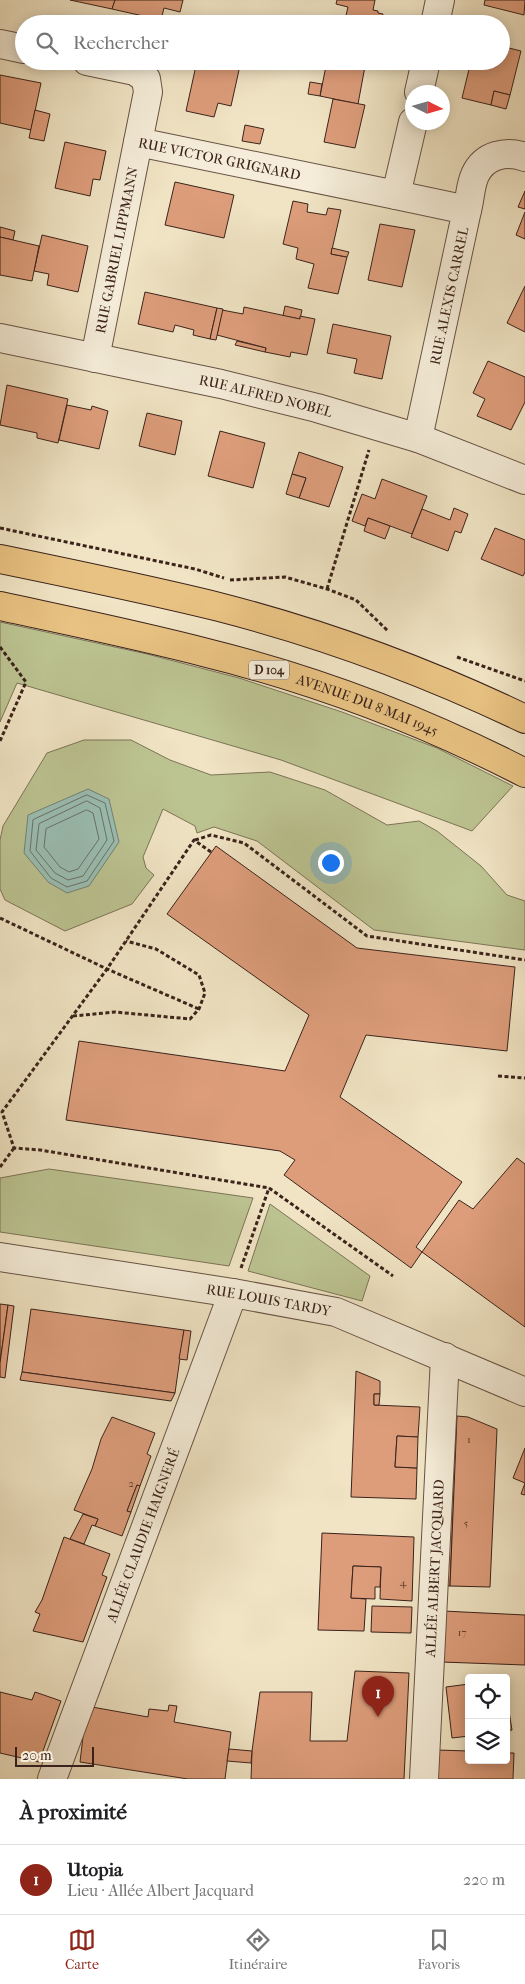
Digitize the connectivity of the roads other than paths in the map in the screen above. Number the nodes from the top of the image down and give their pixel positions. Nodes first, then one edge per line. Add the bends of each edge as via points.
1 (440, 0) edge
2 (437, 15) edge
3 (0, 44) edge
4 (15, 47) edge
5 (130, 70) edge
6 (424, 70) edge
7 (421, 85) edge
8 (411, 130) edge
9 (138, 142) junction
10 (525, 156) edge
11 (396, 196) junction
12 (468, 210) junction
13 (0, 338) edge
14 (95, 358) junction
15 (418, 438) junction
16 (525, 480) edge
17 (0, 559) edge
18 (0, 606) edge
19 (525, 719) edge
20 (525, 773) edge
21 (0, 1257) edge
22 (233, 1293) junction
23 (445, 1357) junction
24 (525, 1392) edge
25 (52, 1779) edge
26 (424, 1779) edge

1 - 2 street
3 - 4 street
5 - 9 street, RUE VICTOR GRIGNARD via 146,79 148,92
6 - 7 street
8 - 11 street
9 - 11 street, RUE VICTOR GRIGNARD
9 - 14 street, RUE GABRIEL LIPPMANN
10 - 12 street via 497,154 480,167 474,176
11 - 12 street, RUE ALEXIS CARREL
12 - 15 street, RUE ALEXIS CARREL
13 - 14 street, RUE ALFRED NOBEL
14 - 15 street, RUE ALFRED NOBEL via 222,384
15 - 16 street, RUE ALFRED NOBEL
17 - 19 main road via 150,590 314,635 439,680
18 - 20 main road, AVENUE DU 8 MAI 1945 / D 104 via 147,638 263,668 385,710
21 - 22 street, RUE LOUIS TARDY
22 - 23 street, RUE LOUIS TARDY via 336,1312
22 - 25 street, ALLÉE CLAUDIE HAIGNERÉ
23 - 24 street, RUE LOUIS TARDY
23 - 26 street, ALLÉE ALBERT JACQUARD

